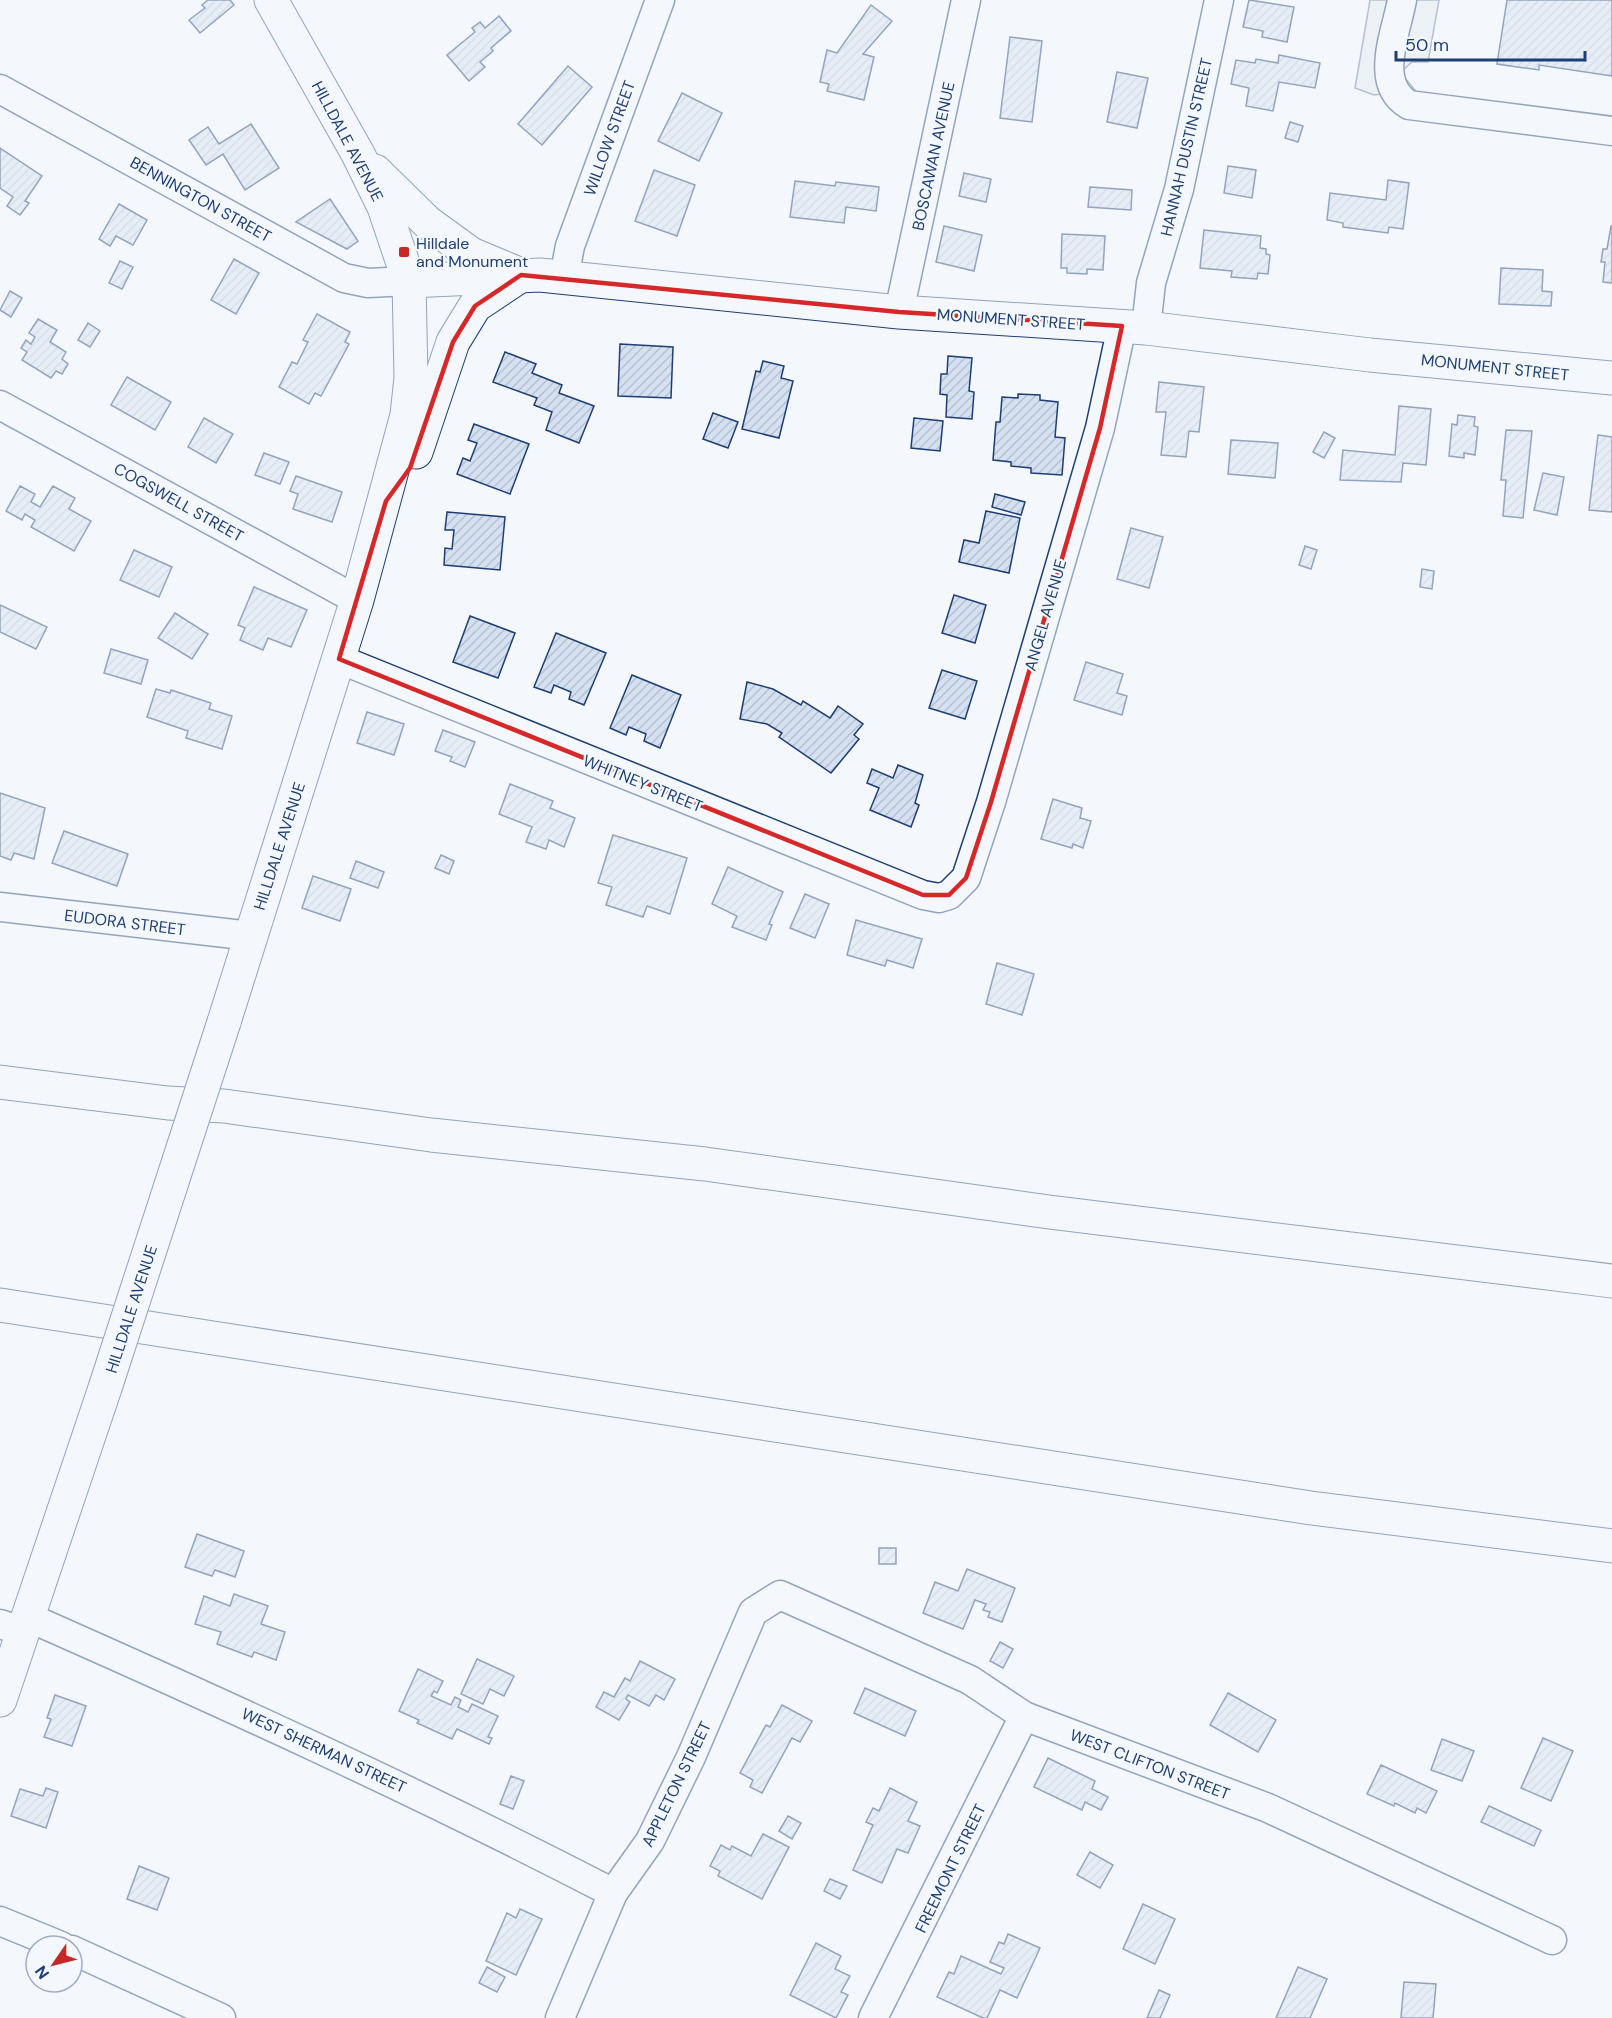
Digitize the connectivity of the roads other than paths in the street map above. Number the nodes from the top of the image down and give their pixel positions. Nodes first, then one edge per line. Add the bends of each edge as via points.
1 (271, 0) edge
2 (660, 0) edge
3 (966, 0) edge
4 (1219, 0) edge
5 (1402, 0) edge
6 (0, 89) edge
7 (1612, 130) edge
8 (358, 154) junction
9 (521, 275) junction
10 (564, 277) junction
11 (410, 281) junction
12 (899, 312) junction
13 (1134, 327) junction
14 (1612, 378) edge
15 (0, 405) edge
16 (386, 501) junction
17 (357, 600) junction
18 (339, 659) junction
19 (949, 895) joint
20 (0, 907) edge
21 (251, 936) junction
22 (0, 1082) edge
23 (1612, 1281) edge
24 (0, 1305) edge
25 (1612, 1546) edge
26 (753, 1612) joint
27 (18, 1625) edge
28 (0, 1700) edge
29 (1024, 1716) junction
30 (613, 1893) junction
31 (0, 1921) edge
32 (32, 1934) edge
33 (1552, 1940) dead end
34 (84, 1955) edge
35 (221, 2018) edge
36 (560, 2018) edge
37 (873, 2018) edge

1 - 8 main road, HILLDALE AVENUE
2 - 10 street, WILLOW STREET via 570,246
3 - 12 street, BOSCAWAN AVENUE
4 - 13 street, HANNAH DUSTIN STREET via 1179,189
5 - 7 street via 1388,70 1390,83 1409,105
6 - 11 street, BENNINGTON STREET via 344,278 368,283
8 - 9 main road via 427,222 471,254
8 - 11 main road, HILLDALE AVENUE via 384,207
9 - 10 main road, MONUMENT STREET
9 - 11 main road, MONUMENT STREET
9 - 16 main road via 475,306 453,342 410,468
10 - 12 main road, MONUMENT STREET
11 - 16 main road, HILLDALE AVENUE via 411,378 407,415
12 - 13 main road, MONUMENT STREET
13 - 14 main road, MONUMENT STREET
13 - 19 street, ANGEL AVENUE via 1100,428 992,802 966,878
15 - 17 street, COGSWELL STREET
16 - 17 main road, HILLDALE AVENUE
17 - 18 main road, HILLDALE AVENUE
18 - 19 street, WHITNEY STREET via 923,895
18 - 21 main road, HILLDALE AVENUE
20 - 21 street, EUDORA STREET
21 - 27 main road, HILLDALE AVENUE, bridge via 105,1388
22 - 23 main road via 705,1164 1050,1212
24 - 25 main road via 1311,1508
26 - 29 street, WEST CLIFTON STREET via 780,1596 970,1680
26 - 30 street, APPLETON STREET via 656,1830
27 - 28 main road, HILLDALE AVENUE
27 - 30 street, WEST SHERMAN STREET via 209,1696 450,1809
29 - 33 street, WEST CLIFTON STREET via 1268,1808
29 - 37 street, FREEMONT STREET
30 - 36 street, APPLETON STREET
31 - 32 street
34 - 35 street

